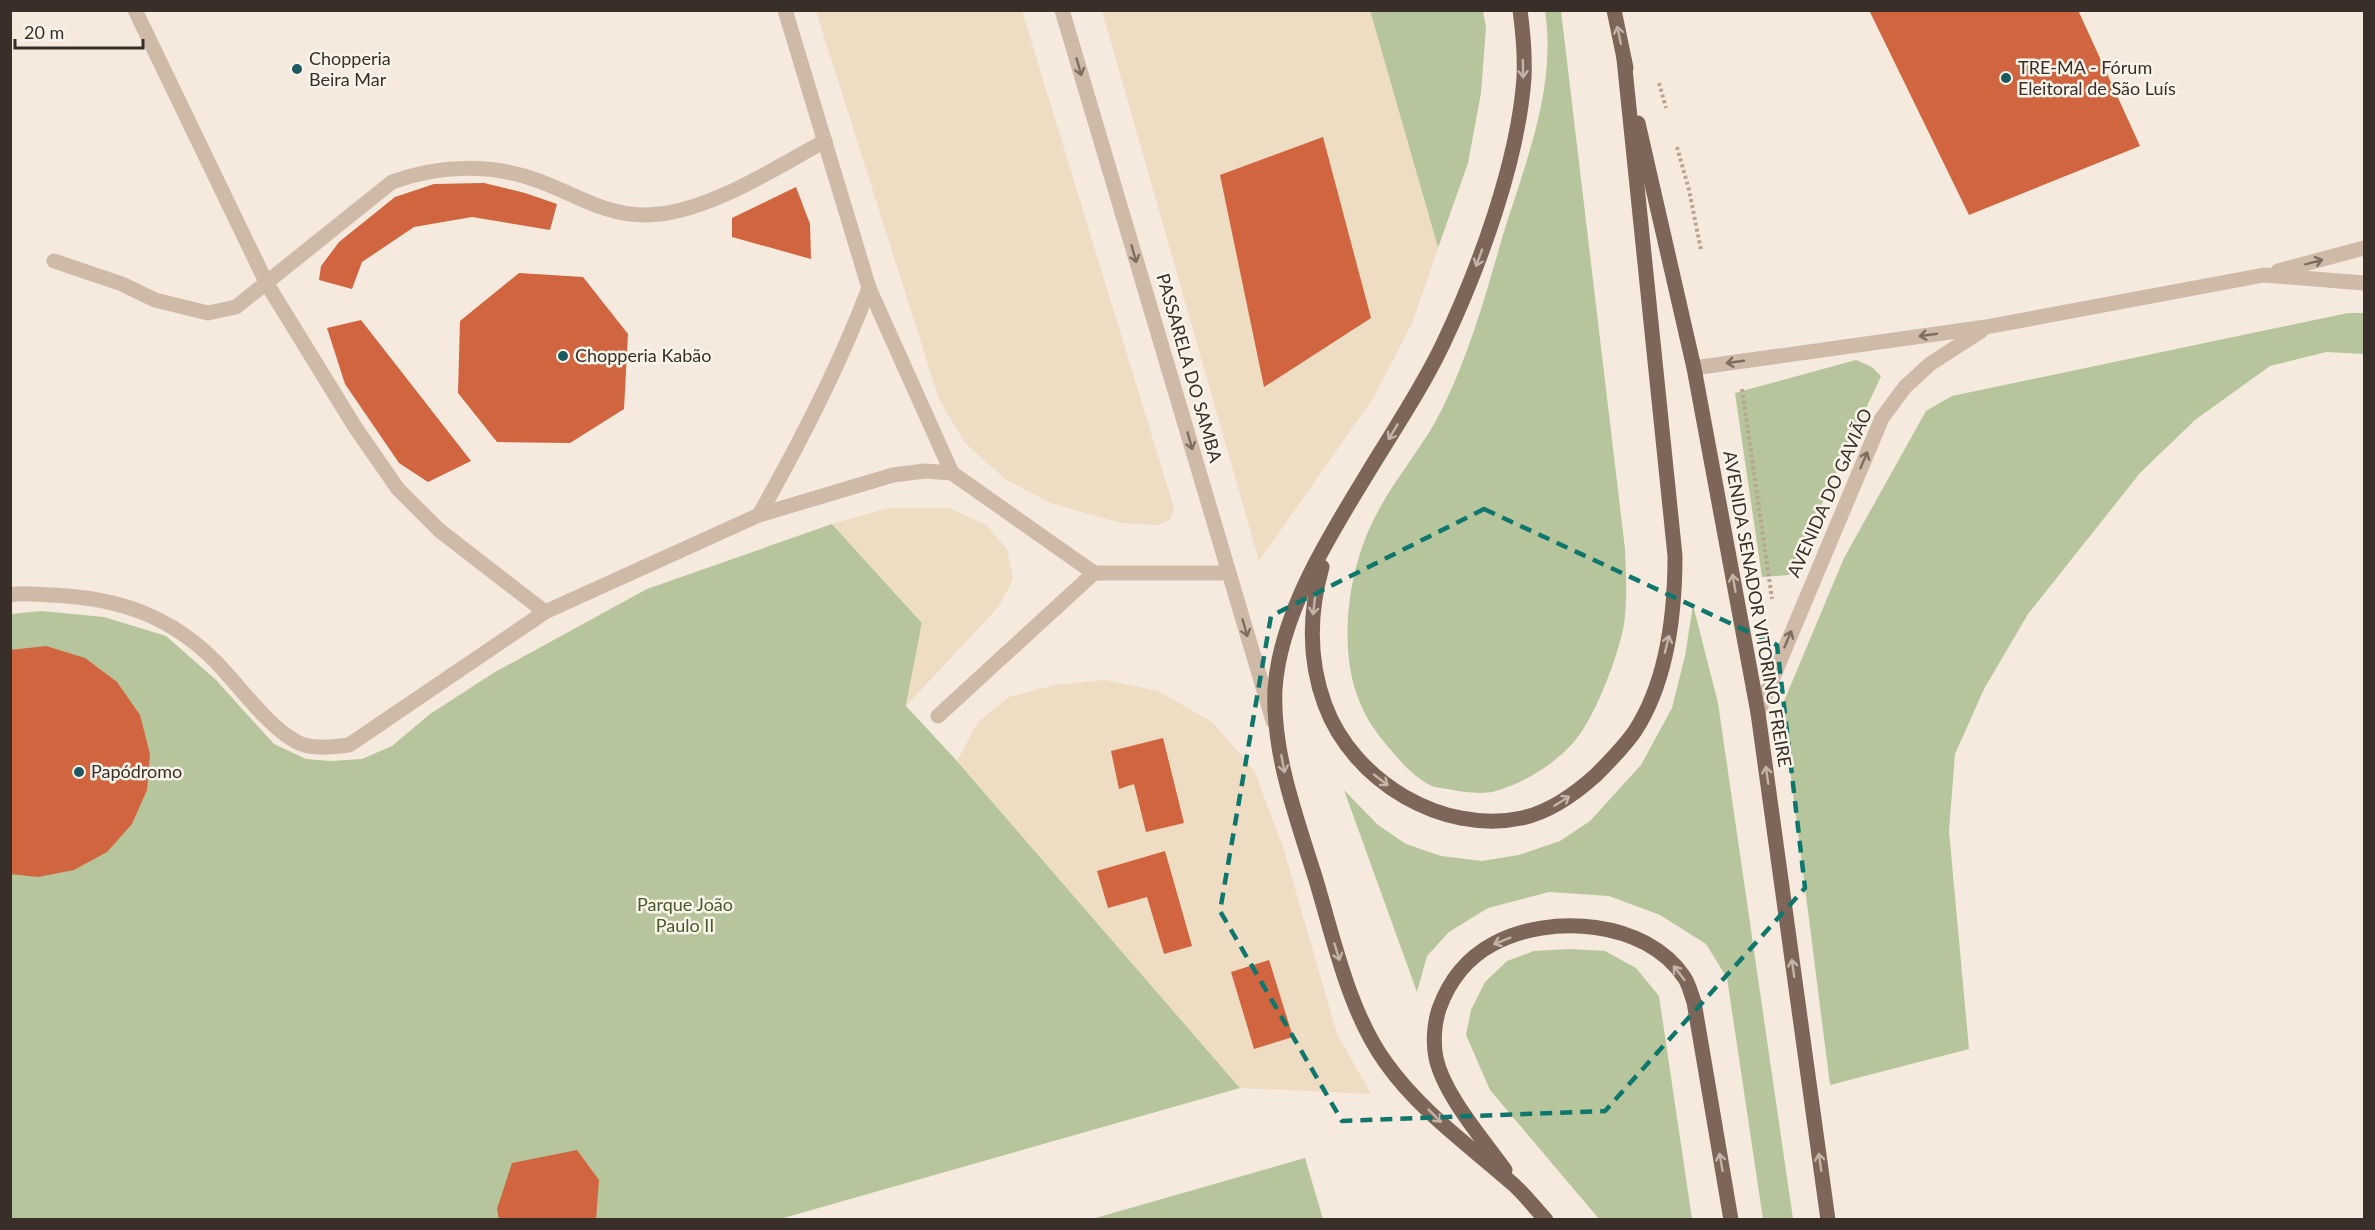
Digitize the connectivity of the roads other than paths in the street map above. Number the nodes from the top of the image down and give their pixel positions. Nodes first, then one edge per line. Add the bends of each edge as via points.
1 (135, 10) edge
2 (785, 10) edge
3 (1062, 10) edge
4 (1520, 10) edge
5 (1614, 10) edge
6 (1624, 59) junction
7 (825, 141) junction
8 (2364, 248) edge
9 (54, 261) dead end
10 (2264, 275) junction
11 (2364, 283) edge
12 (267, 284) junction
13 (869, 288) junction
14 (1986, 327) junction
15 (1694, 368) junction
16 (952, 472) junction
17 (1345, 511) junction
18 (759, 515) junction
19 (1095, 573) junction
20 (1229, 573) junction
21 (10, 595) edge
22 (545, 612) junction
23 (1758, 713) junction
24 (938, 716) dead end
25 (1278, 737) junction
26 (1517, 1187) junction
27 (1546, 1220) edge
28 (1731, 1220) edge
29 (1827, 1220) edge

1 - 12 street
2 - 7 street
3 -> 20 street, PASSARELA DO SAMBA
4 -> 17 main road via 1524,77 1515,134 1491,223 1443,344
6 -> 5 main road, AVENIDA SENADOR VITORINO FREIRE
6 - 15 main road, AVENIDA SENADOR VITORINO FREIRE
17 -> 6 main road via 1317,585 1311,641 1325,706 1340,734 1374,774 1420,806 1444,816 1506,820 1524,818 1564,800 1612,759 1635,731 1651,701 1670,633 1675,595 1675,556
7 - 12 street via 735,189 679,210 648,215 618,213 509,172 417,172 392,182
7 - 13 street
10 -> 8 street
9 - 12 street via 122,284 155,300 208,313 236,307
10 - 11 street, AVENIDA DO GAVIÃO
10 - 14 street, AVENIDA DO GAVIÃO
12 - 22 street via 355,428 398,489 439,530
13 - 16 street
13 - 18 street via 837,365
14 -> 15 street, AVENIDA DO GAVIÃO
23 -> 14 street, AVENIDA DO GAVIÃO via 1882,418 1905,387 1930,364
23 -> 15 main road, AVENIDA SENADOR VITORINO FREIRE
16 - 18 street via 893,475
16 - 19 street
17 - 25 main road via 1295,605 1285,632 1275,691
18 - 22 street
19 - 20 street
19 - 24 street
20 -> 25 street, PASSARELA DO SAMBA
21 - 22 street via 85,596 150,613 181,631 215,661 279,730 297,742 327,748 349,745
29 -> 23 main road, AVENIDA SENADOR VITORINO FREIRE
25 -> 26 main road via 1294,808 1344,975 1369,1036 1407,1088 1449,1130
26 - 27 main road
28 -> 26 main road via 1694,1002 1684,978 1666,957 1642,940 1607,928 1549,927 1493,944 1470,961 1445,992 1437,1015 1436,1058 1445,1085

